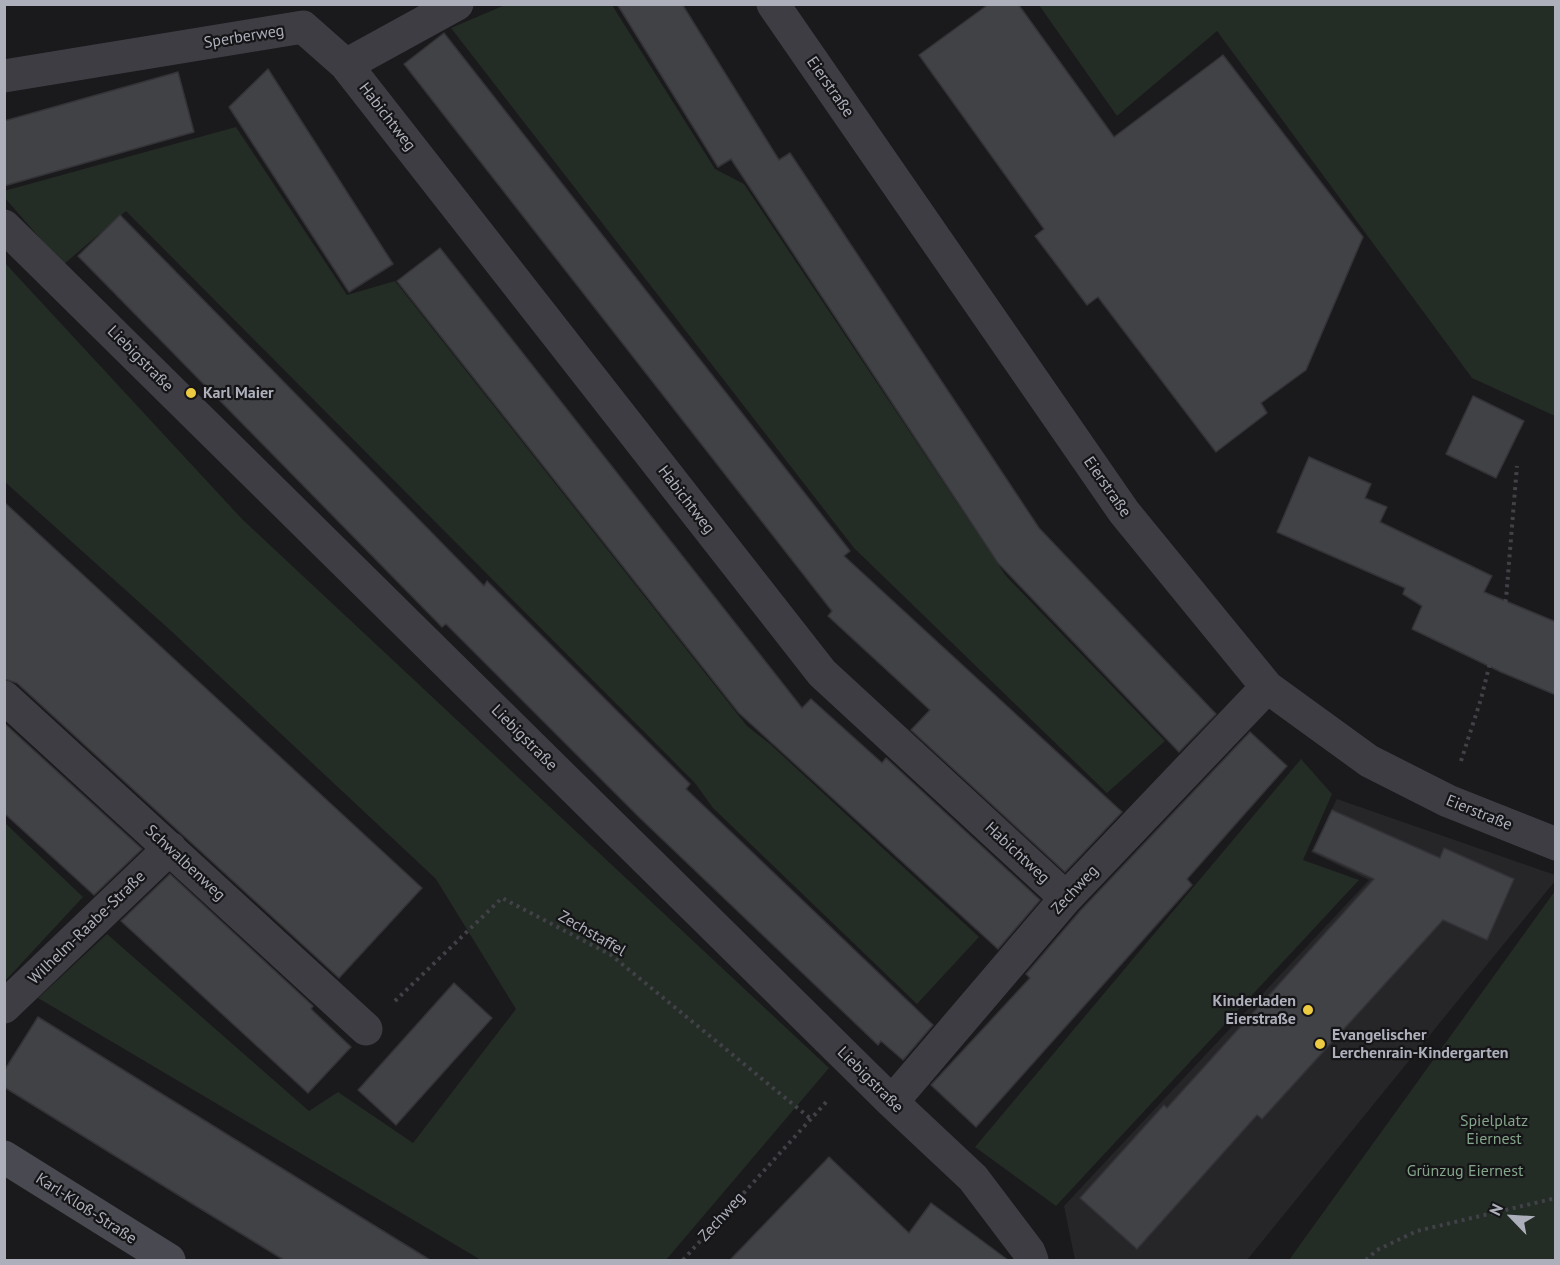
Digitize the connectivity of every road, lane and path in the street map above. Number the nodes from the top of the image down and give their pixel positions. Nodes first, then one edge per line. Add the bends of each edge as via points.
1 (457, 4) edge
2 (773, 4) edge
3 (346, 64) junction
4 (4, 76) edge
5 (4, 226) edge
6 (1517, 466) dead end
7 (1267, 687) junction
8 (4, 697) edge
9 (1448, 801) junction
10 (1556, 844) edge
11 (170, 848) junction
12 (1066, 898) junction
13 (4, 1007) edge
14 (366, 1029) joint
15 (857, 1067) junction
16 (892, 1102) junction
17 (811, 1119) junction
18 (4, 1157) edge
19 (1556, 1192) edge
20 (1555, 1198) edge
21 (169, 1260) edge
22 (683, 1260) edge
23 (1032, 1260) edge
24 (1366, 1260) edge

1 - 3 street
2 - 7 street, Eierstraße via 1124,512
3 - 4 street, Sperberweg via 303,27
3 - 12 street, Habichtweg via 822,673
5 - 15 street, Liebigstraße
6 - 9 path via 1506,599 1481,699
7 - 9 street, Eierstraße via 1369,761
7 - 12 street, Zechweg
8 - 11 street, Schwalbenweg
9 - 10 street, Eierstraße
11 - 13 street, Wilhelm-Raabe-Straße
11 - 14 street, Schwalbenweg
12 - 16 street, Zechweg
14 - 17 path, Zechstaffel via 502,898 610,956
15 - 16 street, Liebigstraße
15 - 17 path, Zechweg
16 - 23 street, Liebigstraße via 973,1178
17 - 22 path, Zechweg
18 - 21 main road, Karl-Kloß-Straße
19 - 20 path
20 - 24 path via 1417,1231 1377,1250

